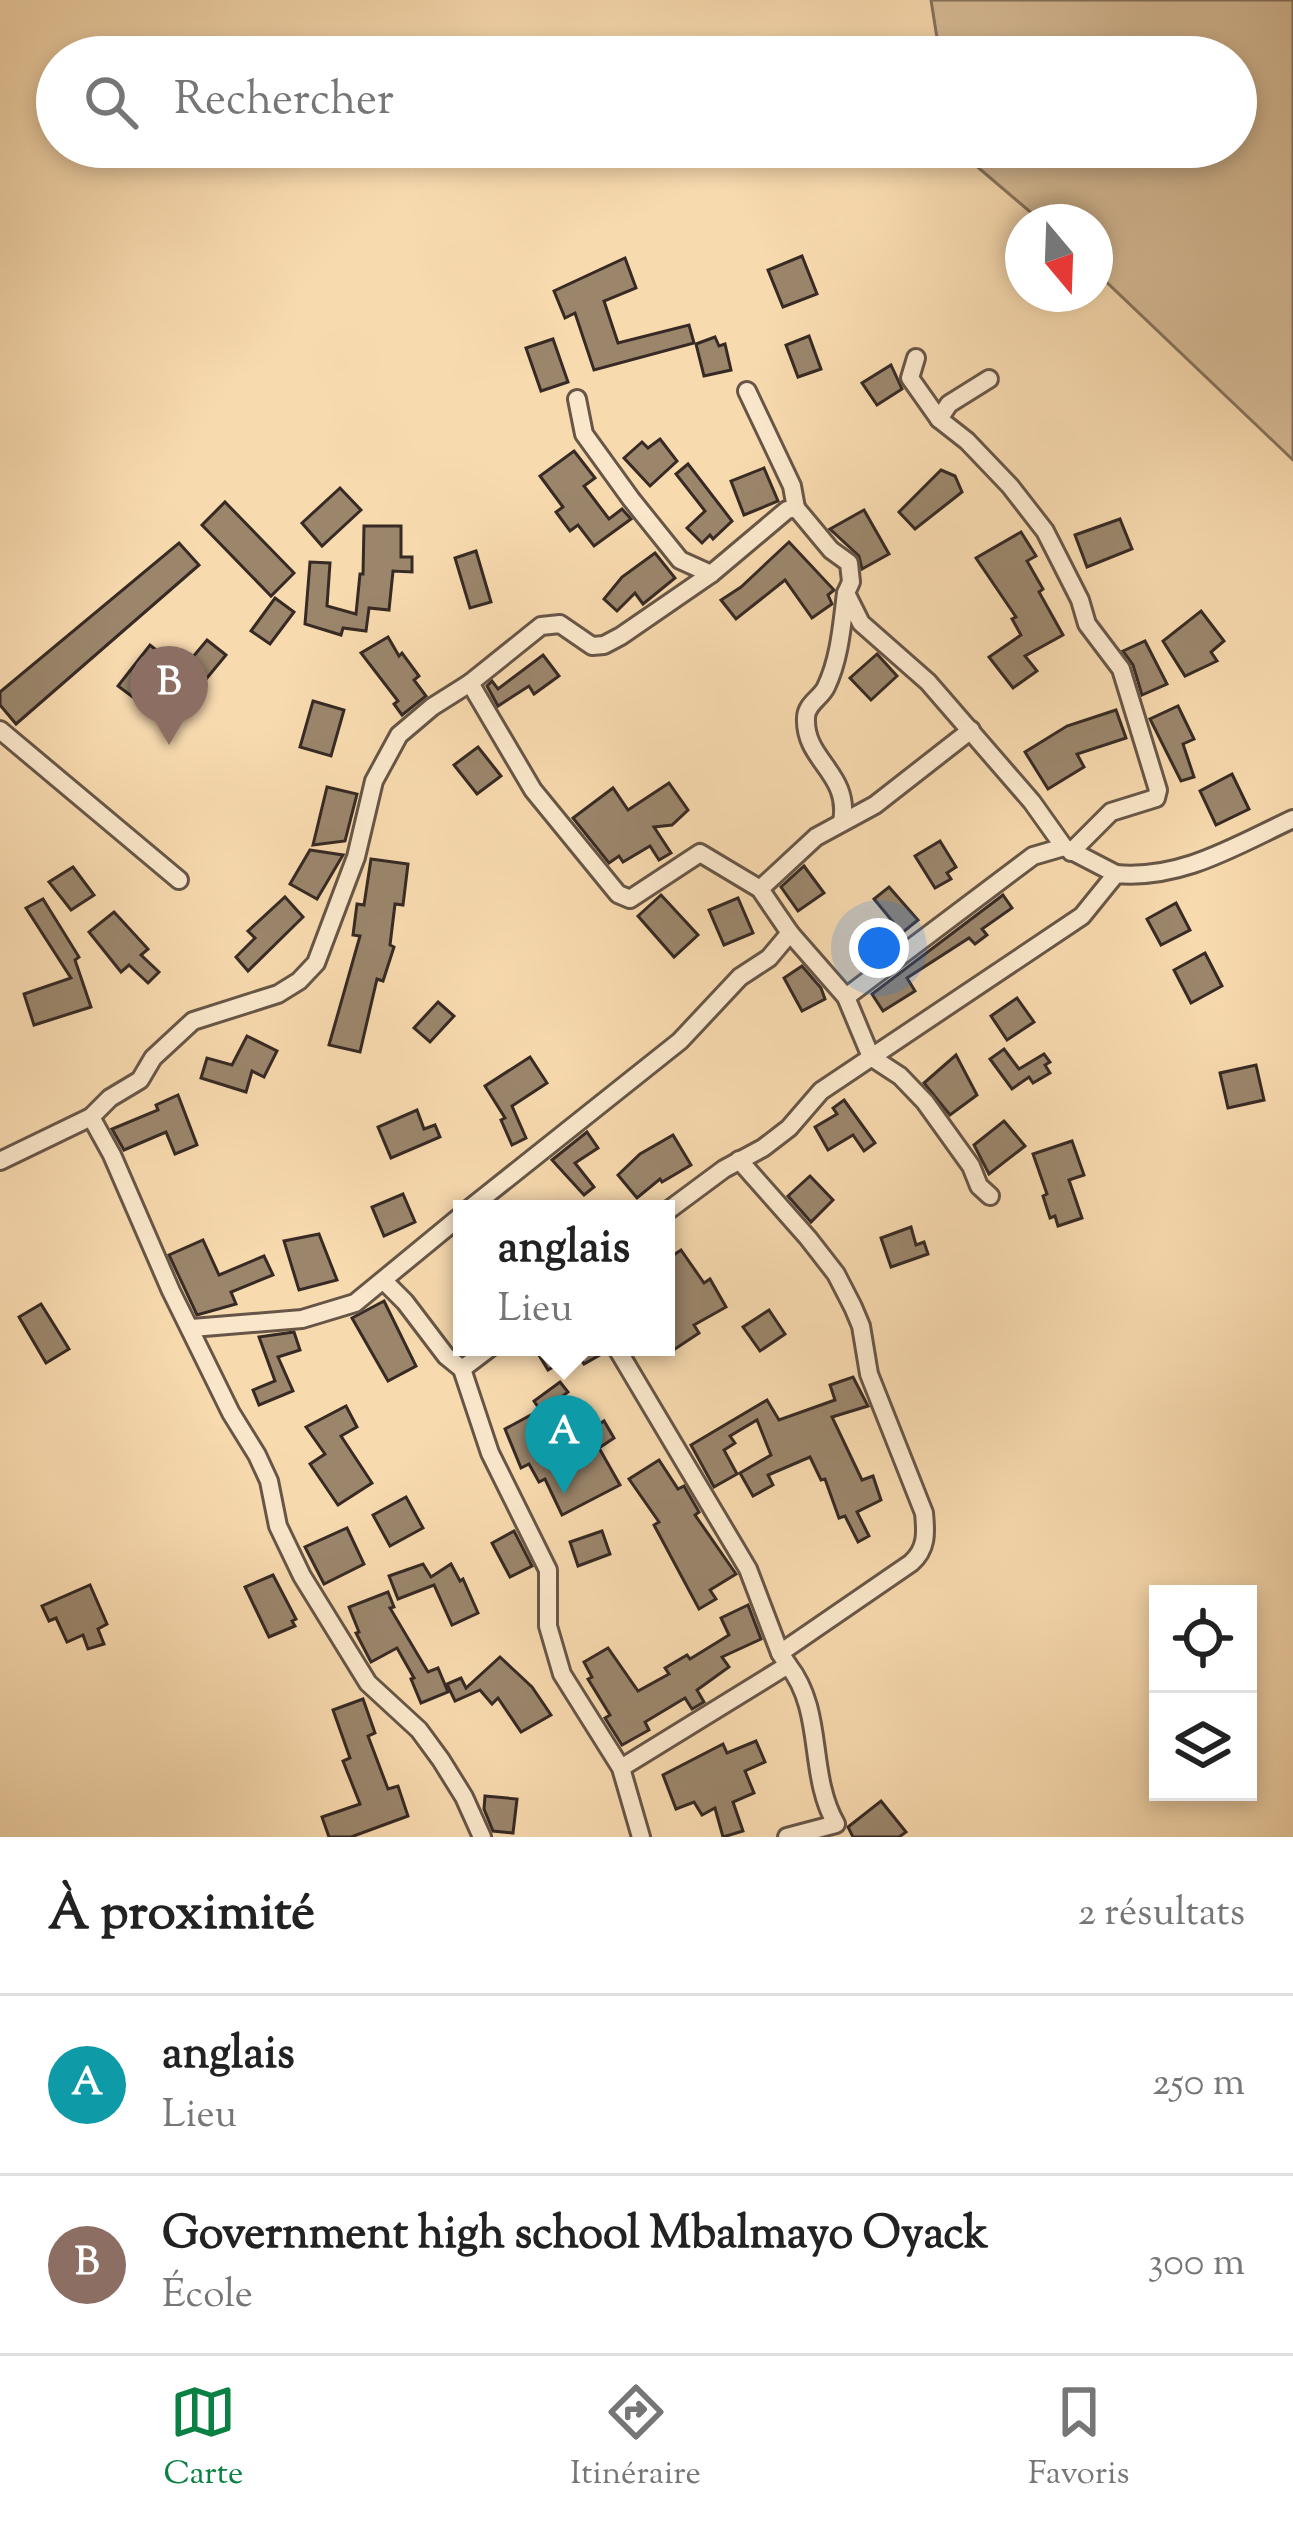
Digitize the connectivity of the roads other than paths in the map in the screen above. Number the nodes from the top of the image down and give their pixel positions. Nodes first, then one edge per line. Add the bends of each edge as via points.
1 (916, 358) dead end
2 (989, 379) dead end
3 (747, 391) dead end
4 (577, 399) dead end
5 (939, 419) junction
6 (796, 508) junction
7 (711, 574) junction
8 (846, 593) junction
9 (470, 683) junction
10 (0, 730) edge
11 (971, 730) junction
12 (1293, 819) edge
13 (842, 822) junction
14 (1067, 849) junction
15 (1116, 874) junction
16 (179, 880) dead end
17 (760, 889) junction
18 (790, 933) junction
19 (846, 998) junction
20 (871, 1057) junction
21 (91, 1117) junction
22 (0, 1136) edge
23 (18, 1151) junction
24 (739, 1160) junction
25 (0, 1161) edge
26 (990, 1196) dead end
27 (480, 1200) edge
28 (675, 1206) edge
29 (453, 1222) edge
30 (384, 1281) junction
31 (192, 1328) junction
32 (480, 1356) edge
33 (621, 1356) edge
34 (463, 1369) junction
35 (784, 1659) junction
36 (621, 1768) junction
37 (840, 1831) edge
38 (482, 1837) edge
39 (640, 1837) edge
40 (787, 1837) edge

1 - 5 street via 910,378
2 - 5 street
3 - 6 street
4 - 7 street via 596,453 680,560
5 - 14 street via 1045,531 1087,625 1121,669 1154,772 1156,797 1111,812
6 - 7 street
6 - 8 street via 849,562
7 - 9 street via 604,645 584,643 560,624 542,626
8 - 11 street via 861,622
8 - 13 street via 838,650 806,720 846,801
9 - 17 street via 532,790 618,894 630,899 700,853
9 - 21 street via 398,735 374,781 316,963 278,994 194,1021 140,1080
10 - 16 street
11 - 13 street
11 - 14 street
12 - 15 street via 1183,870
13 - 17 street
14 - 15 street
14 - 19 street via 1033,856
15 - 20 street via 1082,916
17 - 18 street
18 - 19 street
18 - 27 street via 680,1041
19 - 20 street
20 - 24 street
20 - 26 street via 925,1102
21 - 23 street
21 - 31 street
22 - 23 street
23 - 25 street
24 - 28 street
24 - 35 street via 836,1274 924,1513 920,1556
29 - 30 street
30 - 31 street via 334,1312
30 - 34 street
31 - 38 street via 257,1455 278,1526 313,1596 368,1683 441,1760
32 - 34 street
33 - 35 street via 748,1569
34 - 36 street via 490,1453 548,1570 548,1626 562,1674
35 - 36 street
35 - 37 street via 808,1696 818,1780
36 - 39 street
37 - 40 street

